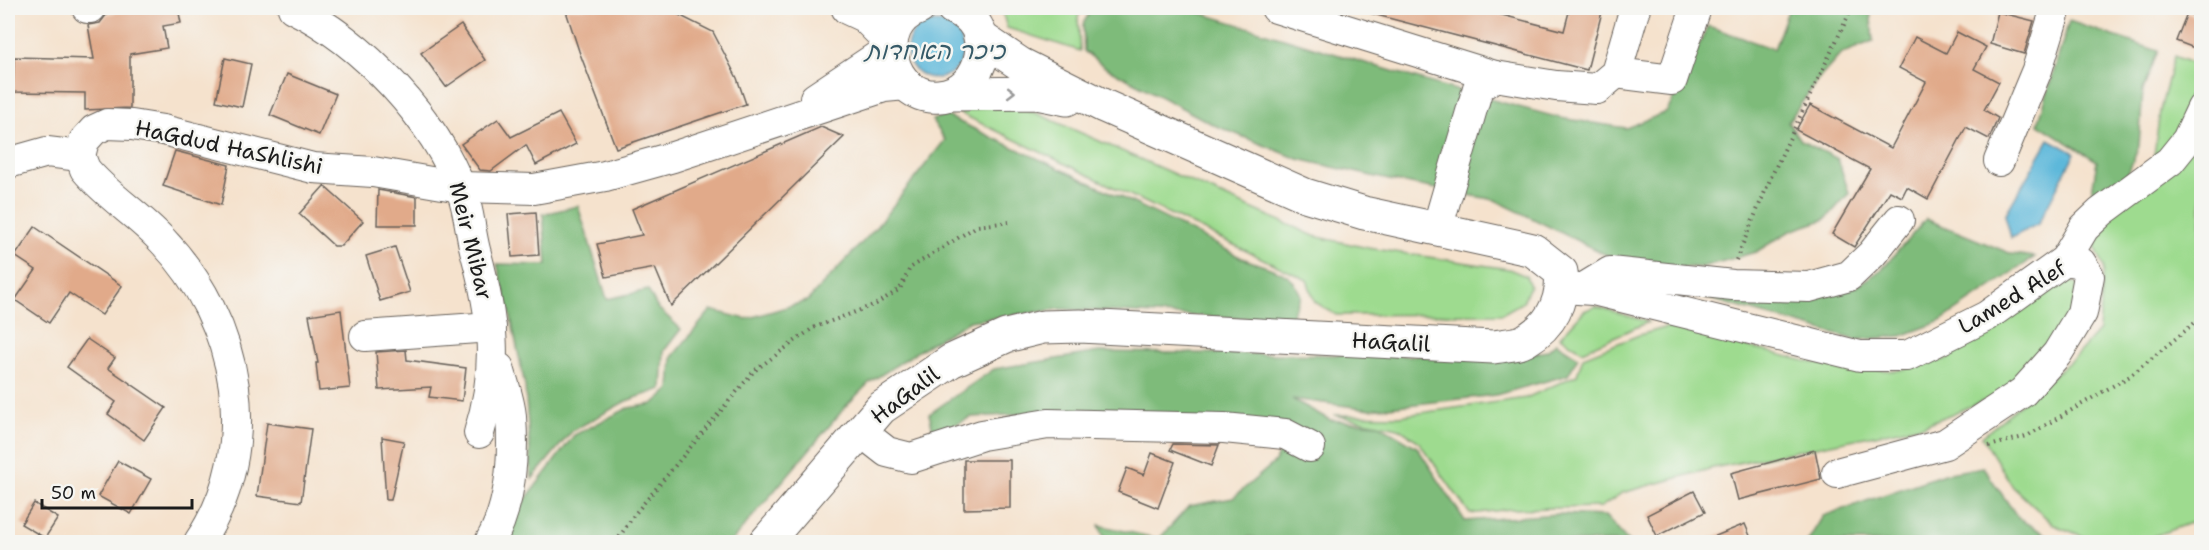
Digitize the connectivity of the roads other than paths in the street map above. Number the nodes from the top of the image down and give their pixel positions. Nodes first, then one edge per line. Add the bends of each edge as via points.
1 (293, 8) edge
2 (848, 8) edge
3 (920, 8) edge
4 (1276, 8) edge
5 (1635, 8) edge
6 (1696, 8) edge
7 (2056, 8) edge
8 (971, 18) edge
9 (891, 45) junction
10 (1616, 73) junction
11 (1495, 76) junction
12 (906, 85) junction
13 (953, 94) junction
14 (1104, 106) junction
15 (2202, 108) edge
16 (764, 129) junction
17 (80, 156) junction
18 (1999, 161) dead end
19 (8, 163) edge
20 (460, 187) junction
21 (1899, 220) dead end
22 (1437, 229) junction
23 (2065, 260) junction
24 (1572, 289) junction
25 (365, 336) dead end
26 (492, 337) junction
27 (860, 430) junction
28 (479, 433) dead end
29 (1310, 447) dead end
30 (1837, 473) dead end
31 (199, 543) edge
32 (490, 543) edge
33 (766, 543) edge

1 - 20 street, Meir Mibar via 334,32 380,72 438,141
2 - 9 main road via 865,16
3 - 9 main road via 902,19
4 - 11 street
5 - 10 street
6 - 10 street via 1672,80
7 - 18 street via 2037,70
8 - 13 main road via 982,60 966,86
8 - 14 main road via 1020,64
9 - 12 main road via 891,61
9 - 16 street, HaGdud HaShlishi via 856,73
10 - 11 street via 1597,89
11 - 22 street via 1478,88
12 - 13 main road via 924,94
12 - 16 street, HaGdud HaShlishi via 884,87
13 -> 14 main road via 1037,93
14 - 22 main road via 1305,195
15 - 23 street via 2187,140 2170,161 2084,228
16 - 20 street, HaGdud HaShlishi via 605,176 534,189
17 - 19 street via 47,152
17 - 20 street, HaGdud HaShlishi via 84,141 94,130 107,124 132,125 313,168 374,172
17 - 31 street via 93,179 162,239 184,265 204,297 221,337 237,400 237,432 224,498
20 - 26 street, Meir Mibar via 485,288
21 - 24 street via 1849,276 1809,287 1726,284 1610,272
22 - 24 main road via 1533,250 1560,272
23 - 24 street, Lamed Alef via 1988,316 1907,356 1860,356
23 - 30 street, Lamed Alef via 2081,263 2089,276 2082,313 2057,354 2023,392 1945,444
24 - 27 main road, HaGalil via 1556,312 1525,341 1493,348 1043,327 1006,336 951,361 881,408
25 - 26 street
26 - 28 street, Meir Mibar via 490,400
26 - 32 street via 511,415 508,497
27 - 29 street via 887,452 911,458 982,435 1048,424 1224,428 1285,434
27 - 33 main road, HaGalil

